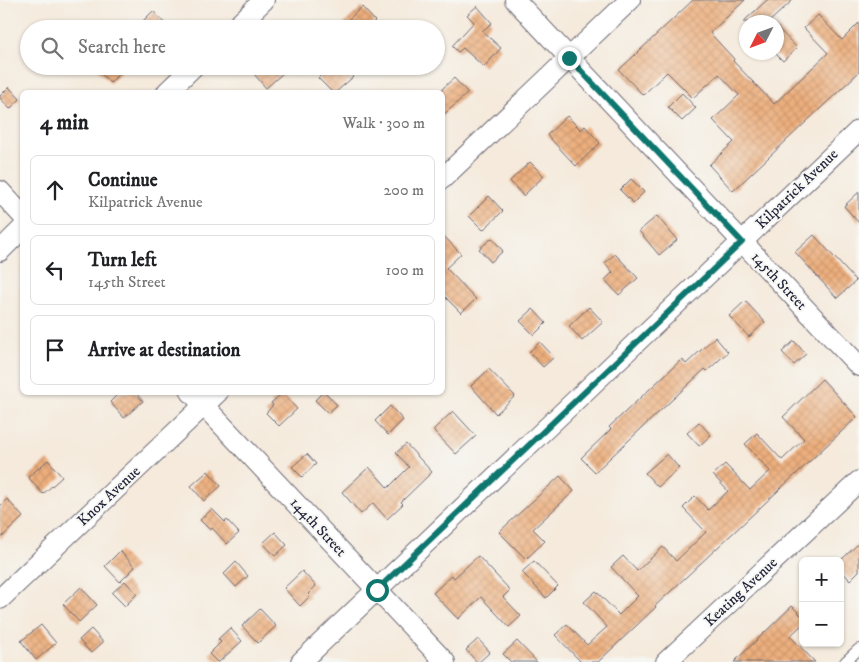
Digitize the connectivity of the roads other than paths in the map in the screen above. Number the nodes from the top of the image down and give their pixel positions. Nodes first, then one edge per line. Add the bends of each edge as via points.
1 (264, 0) edge
2 (515, 0) edge
3 (630, 0) edge
4 (243, 20) edge
5 (569, 58) junction
6 (184, 75) edge
7 (168, 90) edge
8 (859, 130) edge
9 (445, 176) edge
10 (0, 191) edge
11 (20, 213) edge
12 (20, 231) edge
13 (742, 242) junction
14 (0, 250) edge
15 (859, 366) edge
16 (209, 395) edge
17 (197, 399) edge
18 (859, 481) edge
19 (377, 590) junction
20 (0, 599) edge
21 (859, 649) edge
22 (301, 662) edge
23 (445, 662) edge
24 (666, 662) edge
25 (845, 662) edge

1 - 4 street
2 - 5 street, 145th Street
3 - 5 street
5 - 9 street
5 - 13 street, 145th Street
6 - 7 street
8 - 13 street, Kilpatrick Avenue
10 - 11 street
12 - 14 street
13 - 15 street, 145th Street
13 - 19 street, Kilpatrick Avenue
16 - 17 street, Knox Avenue
17 - 19 street, 144th Street
17 - 20 street, Knox Avenue
18 - 24 street, Keating Avenue
19 - 22 street, Kilpatrick Avenue
19 - 23 street, 144th Street
21 - 25 lane

